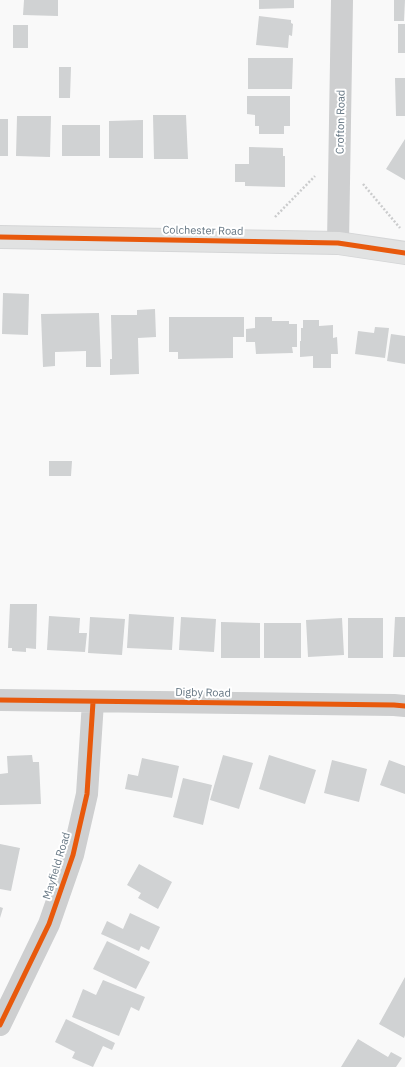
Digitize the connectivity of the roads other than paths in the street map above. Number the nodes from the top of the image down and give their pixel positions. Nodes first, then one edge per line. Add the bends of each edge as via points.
1 (342, 0) edge
2 (0, 237) edge
3 (338, 243) junction
4 (405, 252) edge
5 (0, 700) edge
6 (93, 702) junction
7 (405, 706) edge
8 (0, 1025) edge

1 - 3 street, Crofton Road
2 - 3 main road, Colchester Road
3 - 4 main road, Colchester Road
5 - 6 street, Digby Road
6 - 7 street, Digby Road
6 - 8 street, Mayfield Road via 86,794 73,855 49,924

